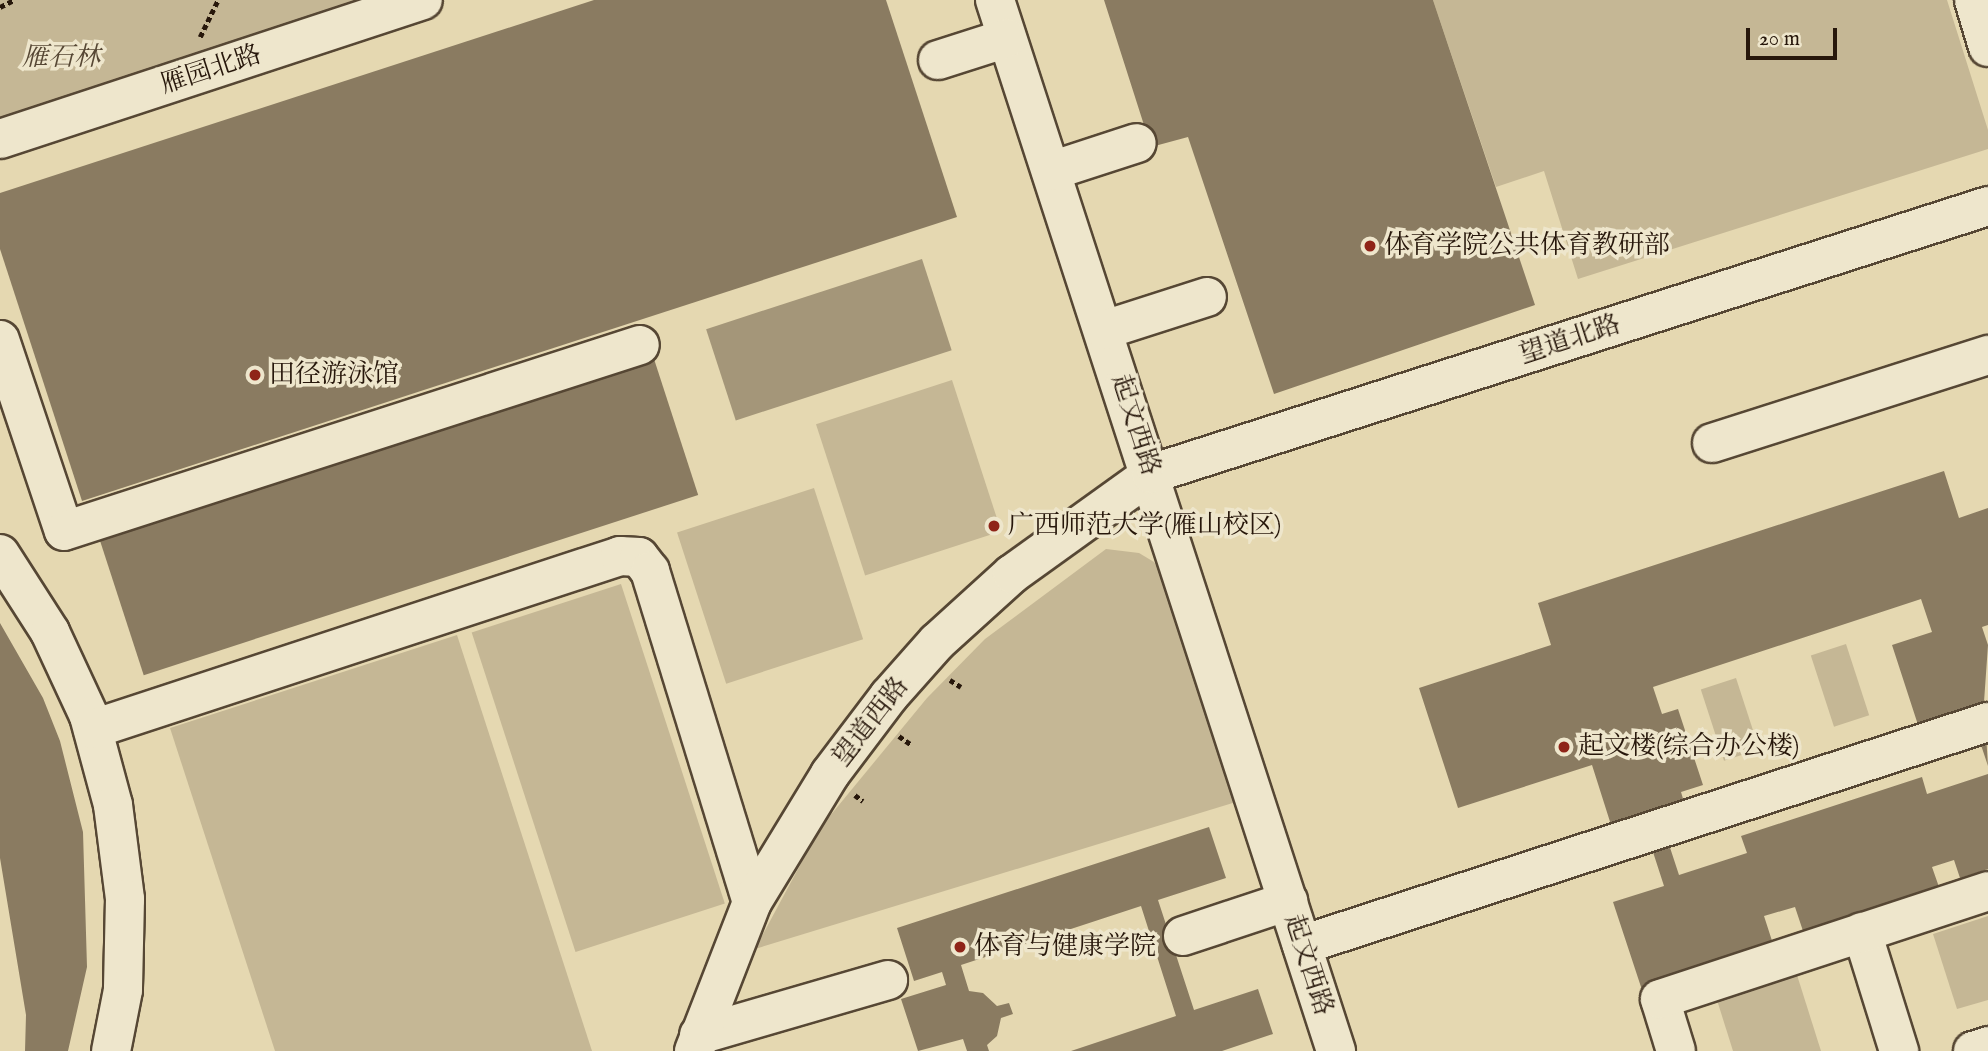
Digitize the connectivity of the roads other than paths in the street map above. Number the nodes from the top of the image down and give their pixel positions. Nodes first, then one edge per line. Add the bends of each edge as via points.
1 (423, 0) edge
2 (995, 0) edge
3 (1974, 0) edge
4 (1007, 38) junction
5 (1988, 47) edge
6 (938, 60) dead end
7 (0, 139) edge
8 (1137, 143) dead end
9 (1051, 171) junction
10 (1988, 206) edge
11 (1207, 297) dead end
12 (1104, 330) junction
13 (0, 340) edge
14 (640, 345) dead end
15 (1988, 355) edge
16 (9, 398) edge
17 (1712, 443) dead end
18 (1151, 474) junction
19 (0, 554) edge
20 (1988, 722) edge
21 (93, 729) junction
22 (1988, 891) edge
23 (1288, 901) junction
24 (752, 902) junction
25 (1862, 932) junction
26 (1183, 936) dead end
27 (1302, 945) junction
28 (888, 980) dead end
29 (696, 1043) edge
30 (1988, 1046) edge
31 (111, 1051) edge
32 (1336, 1051) edge
33 (1676, 1051) edge
34 (1899, 1051) edge
35 (1973, 1051) edge

1 - 7 street, 雁园北路
2 - 4 street, 起文西路
3 - 5 street
4 - 6 street
4 - 9 street, 起文西路
8 - 9 street
9 - 12 street, 起文西路
10 - 18 street, 望道北路
11 - 12 street
12 - 18 street, 起文西路
13 - 16 street
14 - 16 street via 64,531
15 - 17 street
18 - 23 street, 起文西路
18 - 24 street, 望道西路 via 1012,574 919,661 830,774
19 - 21 street via 50,632
20 - 27 street
21 - 24 street via 620,555 639,557 650,571
21 - 31 street via 113,805 125,899 123,990
22 - 25 street
23 - 26 street
23 - 27 street, 起文西路
24 - 29 street, 望道西路
25 - 33 street via 1661,999
25 - 34 street
27 - 32 street, 起文西路
28 - 29 street
30 - 35 street

